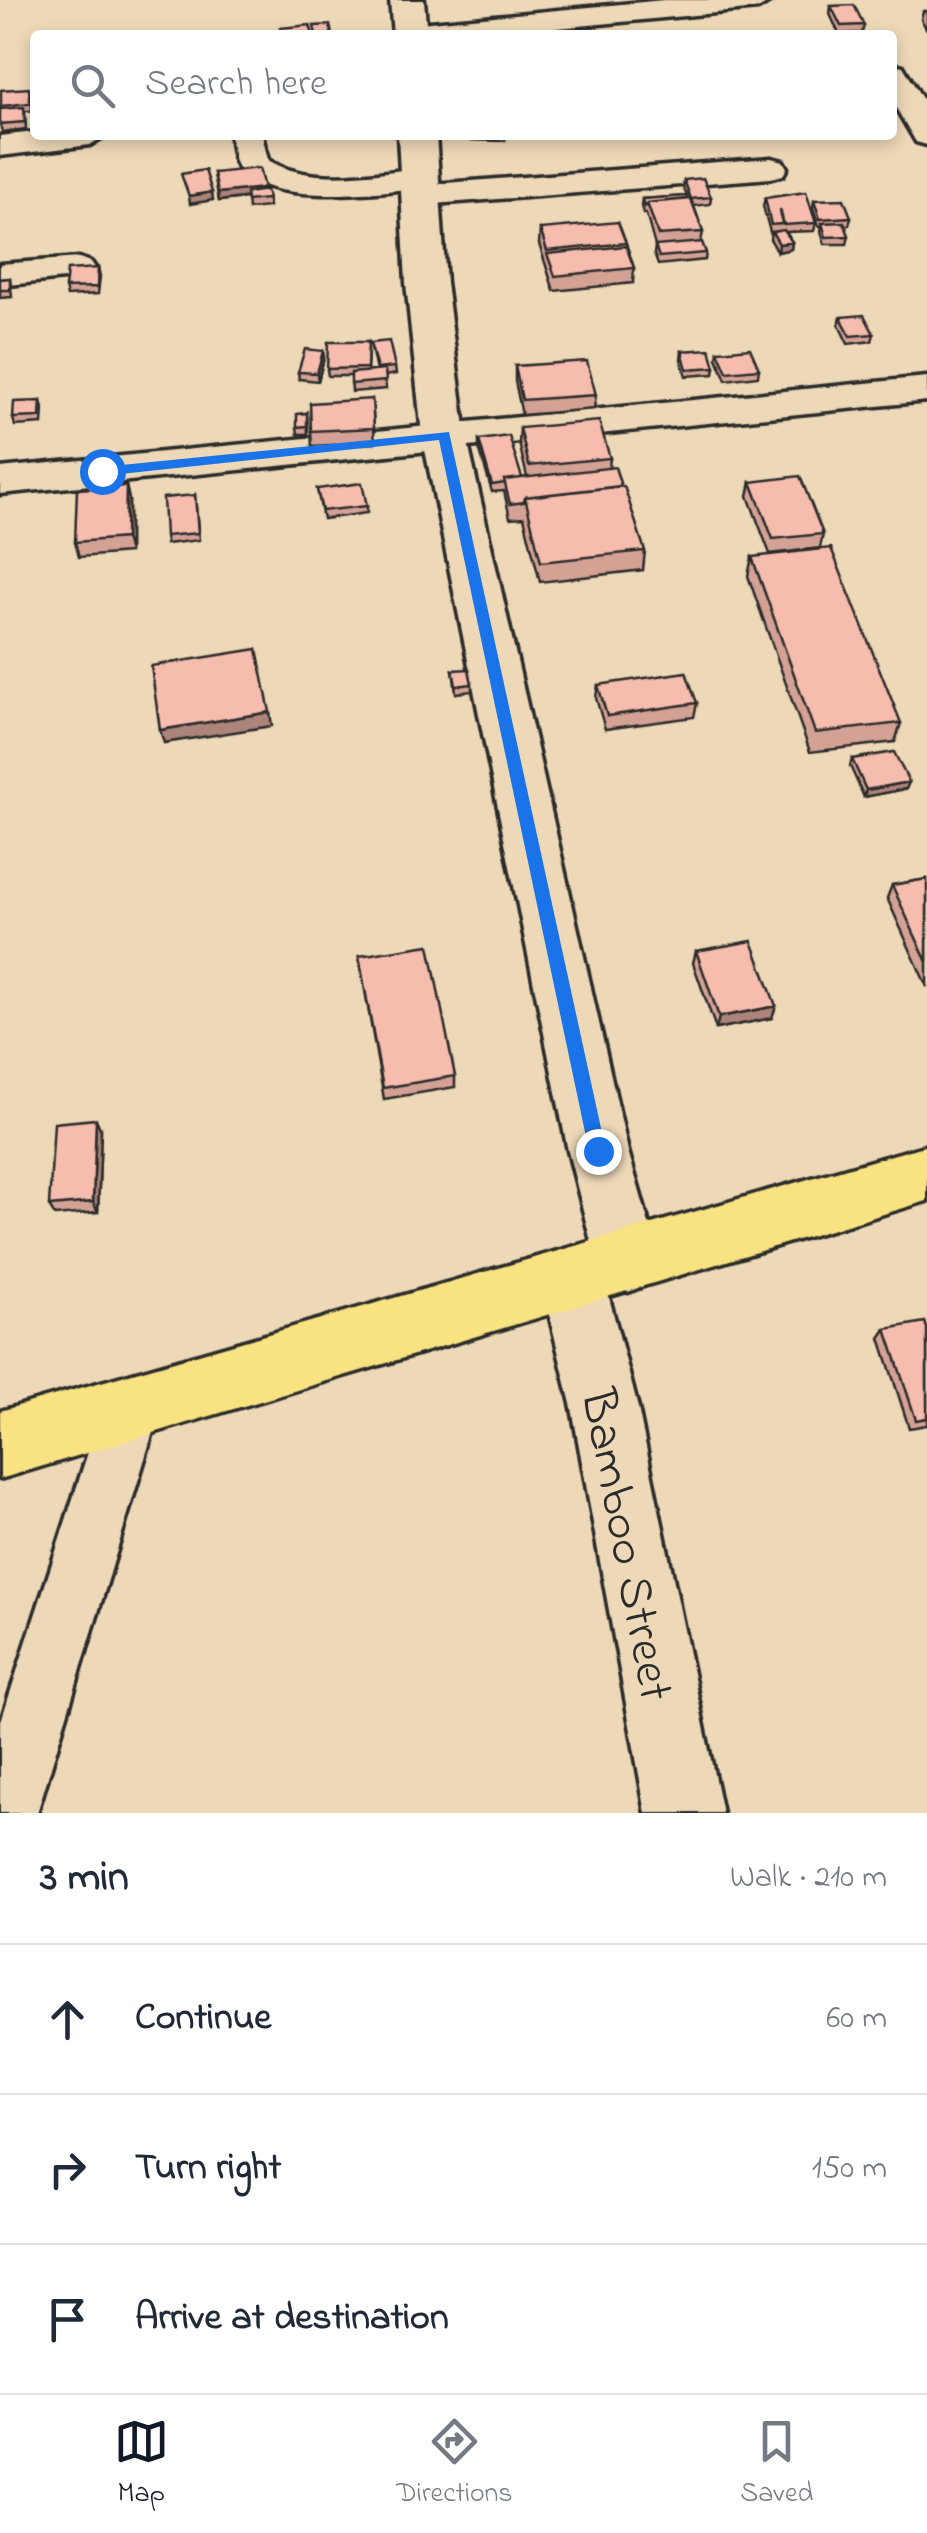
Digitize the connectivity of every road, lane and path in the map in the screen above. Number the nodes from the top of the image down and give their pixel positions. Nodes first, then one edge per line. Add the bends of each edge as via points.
1 (758, 0) edge
2 (409, 23) edge
3 (897, 82) edge
4 (927, 135) edge
5 (49, 140) edge
6 (247, 140) edge
7 (0, 146) edge
8 (771, 168) dead end
9 (419, 169) edge
10 (78, 269) edge
11 (0, 275) edge
12 (927, 389) edge
13 (444, 435) junction
14 (0, 482) edge
15 (927, 1173) edge
16 (600, 1269) junction
17 (131, 1409) junction
18 (0, 1446) edge
19 (4, 1813) edge
20 (684, 1813) edge

1 - 2 street
3 - 4 street
5 - 7 street
6 - 9 street via 253,165 278,180 378,182
8 - 9 street
9 - 13 street, Bamboo Street
10 - 11 street
12 - 13 street
13 - 14 street
13 - 16 street, Bamboo Street via 598,1151
15 - 16 highway
16 - 17 highway
16 - 20 street, Bamboo Street via 605,1408
17 - 18 highway
17 - 19 street

